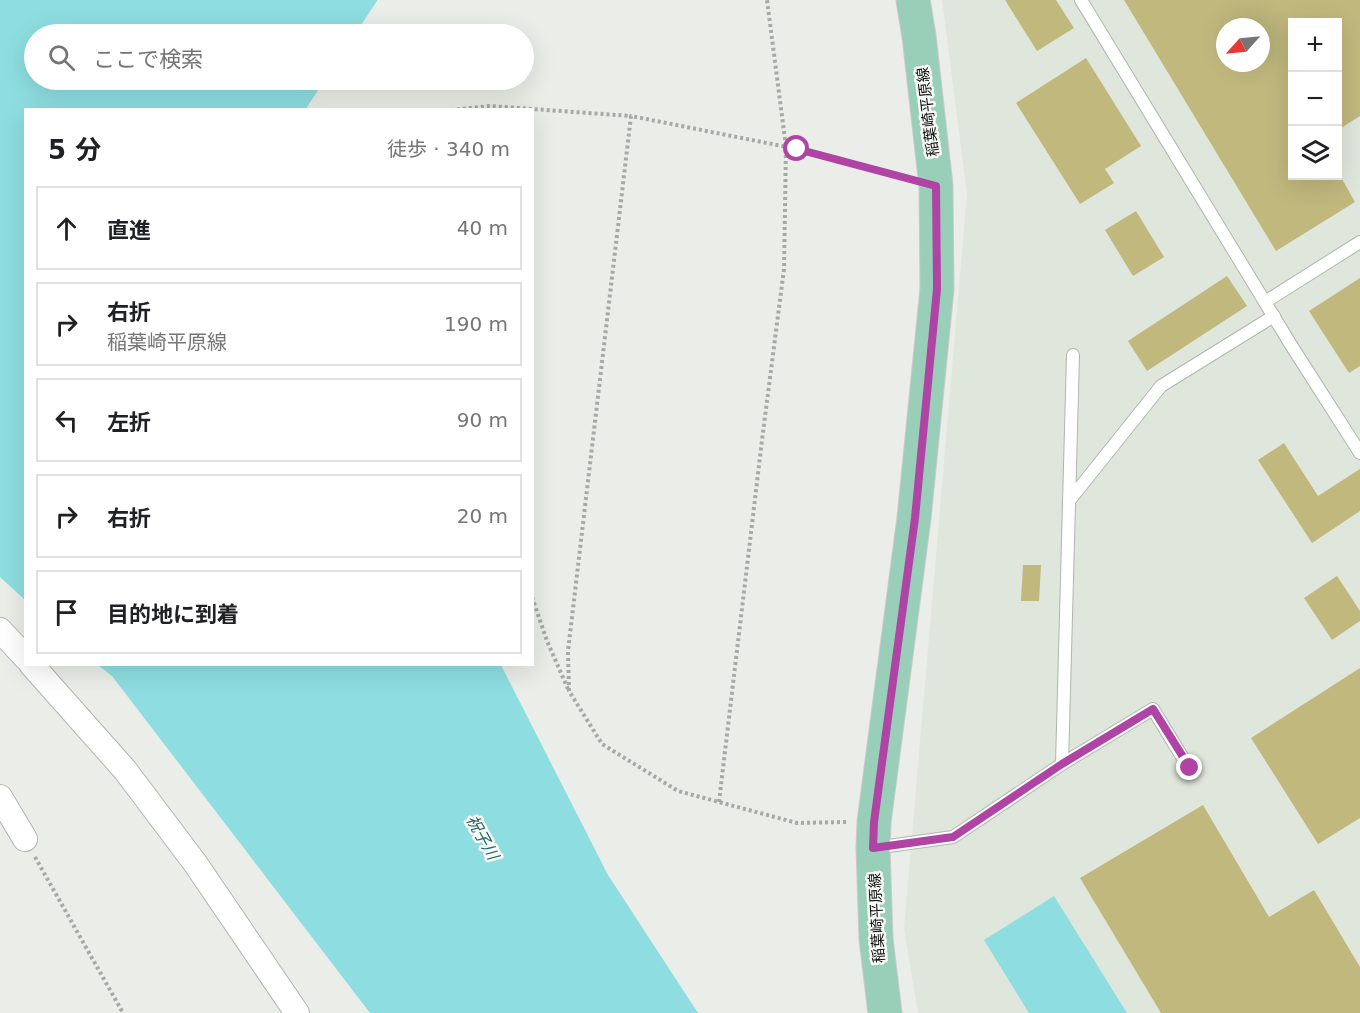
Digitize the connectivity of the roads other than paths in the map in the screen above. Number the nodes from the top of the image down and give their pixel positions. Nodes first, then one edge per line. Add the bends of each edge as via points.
1 (913, 0) edge
2 (1081, 0) edge
3 (1360, 242) edge
4 (1265, 302) junction
5 (1274, 316) junction
6 (1073, 355) dead end
7 (1360, 453) edge
8 (1069, 501) junction
9 (0, 630) edge
10 (24, 656) edge
11 (33, 666) edge
12 (1062, 764) junction
13 (1190, 768) dead end
14 (0, 797) edge
15 (874, 835) junction
16 (25, 839) road end
17 (297, 1013) edge
18 (885, 1013) edge

1 - 15 main road, 稲葉崎平原線 via 936,186 936,301 915,518
2 - 4 lane
3 - 4 lane
4 - 5 lane
5 - 7 lane
5 - 8 lane via 1161,386
6 - 8 lane
8 - 12 lane
9 - 10 street
11 - 17 street via 125,770 195,863
12 - 13 lane via 1153,709
12 - 15 lane via 953,837
14 - 16 street
15 - 18 main road, 稲葉崎平原線 via 876,939

